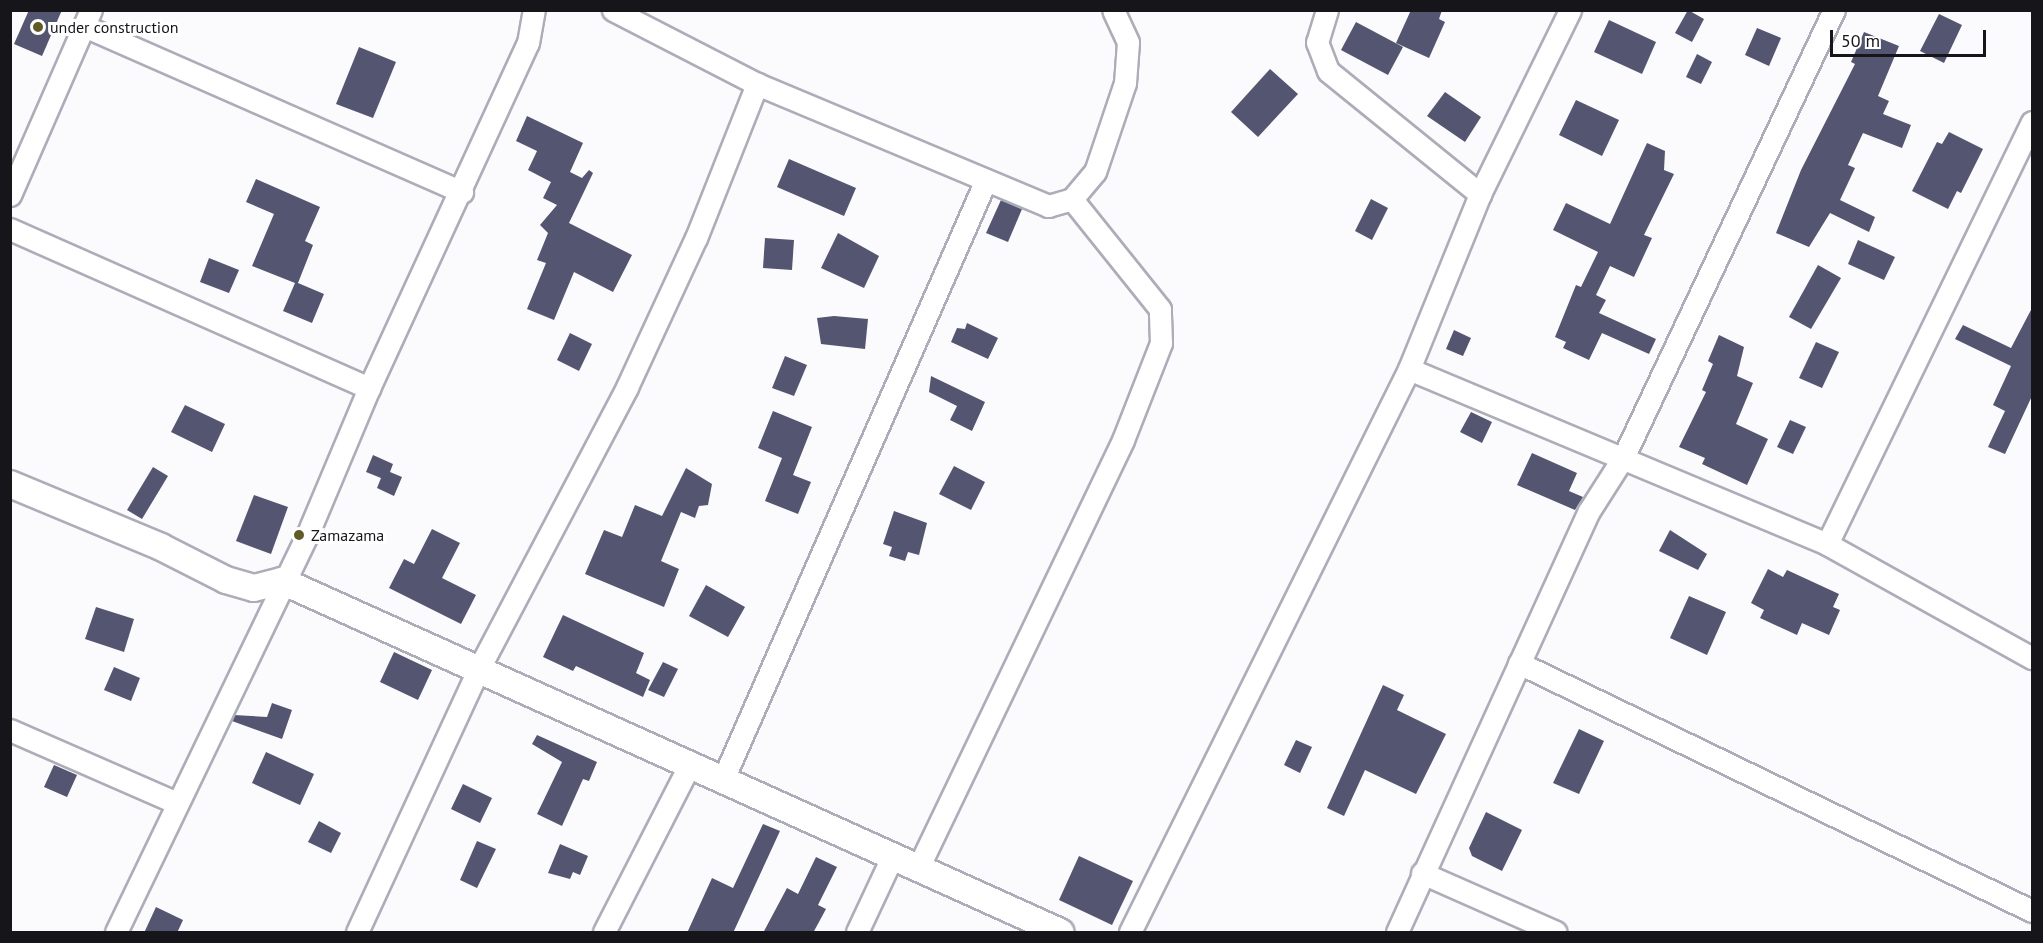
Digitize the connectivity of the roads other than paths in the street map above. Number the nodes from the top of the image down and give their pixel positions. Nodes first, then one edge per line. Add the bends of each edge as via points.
1 (534, 10) edge
2 (613, 10) edge
3 (1113, 10) edge
4 (1327, 10) edge
5 (1570, 10) edge
6 (1834, 10) edge
7 (88, 18) edge
8 (757, 84) junction
9 (2032, 122) edge
10 (986, 180) junction
11 (11, 191) edge
12 (462, 192) junction
13 (1480, 194) junction
14 (1072, 199) junction
15 (10, 229) edge
16 (1409, 369) junction
17 (369, 388) junction
18 (1624, 456) junction
19 (10, 484) edge
20 (1827, 544) junction
21 (282, 581) junction
22 (2032, 655) edge
23 (1519, 663) junction
24 (477, 672) junction
25 (10, 730) edge
26 (690, 764) junction
27 (724, 777) junction
28 (177, 803) junction
29 (893, 855) junction
30 (919, 866) junction
31 (1422, 873) junction
32 (2032, 911) edge
33 (116, 933) edge
34 (357, 933) edge
35 (604, 933) edge
36 (857, 933) edge
37 (1060, 933) edge
38 (1130, 933) edge
39 (1397, 933) edge
40 (1556, 933) edge

1 - 12 street via 528,43
2 - 8 street
3 - 14 street via 1128,42 1125,83 1095,172
4 - 13 street via 1317,42 1328,71
5 - 13 street
6 - 18 street
7 - 11 street
7 - 12 street
8 - 10 street
8 - 24 street via 696,238 627,387
9 - 20 street
10 - 14 street via 1048,206
10 - 27 street
12 - 17 street
13 - 16 street
14 - 30 street via 1160,309 1161,343 1123,440
15 - 17 street
16 - 18 street
16 - 38 street
17 - 21 street via 311,526
18 - 20 street
18 - 23 street via 1589,511
19 - 21 street via 161,547 226,580 254,588
20 - 22 street
21 - 24 street
21 - 28 street
23 - 31 street
23 - 32 street
24 - 26 street
24 - 34 street
25 - 28 street
26 - 27 street
26 - 35 street
27 - 29 street
28 - 33 street
29 - 30 street
29 - 36 street
30 - 37 street
31 - 39 street
31 - 40 street

